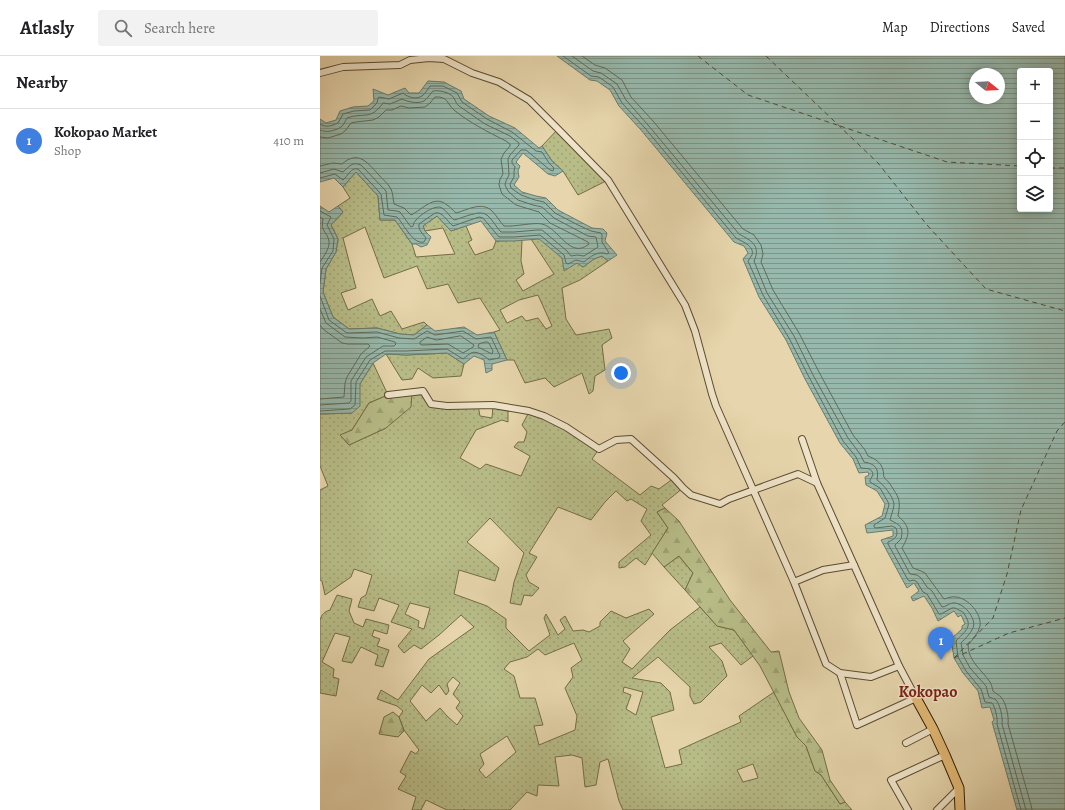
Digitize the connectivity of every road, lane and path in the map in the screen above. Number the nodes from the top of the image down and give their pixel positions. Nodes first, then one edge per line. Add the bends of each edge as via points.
1 (320, 73) edge
2 (388, 395) dead end
3 (802, 439) dead end
4 (818, 482) junction
5 (752, 490) junction
6 (854, 565) junction
7 (794, 582) junction
8 (899, 666) junction
9 (840, 673) junction
10 (916, 698) junction
11 (933, 729) junction
12 (906, 743) dead end
13 (946, 754) junction
14 (959, 788) junction
15 (908, 810) edge
16 (937, 810) edge
17 (960, 810) edge

1 - 5 street via 343,67 400,65 410,60 429,58 444,60 499,82 529,100 608,180 685,305 716,406
2 - 5 street via 423,391 431,404 493,404 529,412 566,427 598,449 616,440 631,439 691,495 720,504
3 - 4 street
4 - 5 street via 798,474
4 - 6 street
5 - 7 street
6 - 7 street via 823,570
6 - 8 street
7 - 9 street via 826,664
8 - 9 street via 871,677
8 - 10 street
9 - 10 street via 857,725
10 - 11 main road
11 - 12 street
11 - 13 main road
13 - 14 main road
13 - 15 street via 891,780
14 - 16 street
14 - 17 main road

